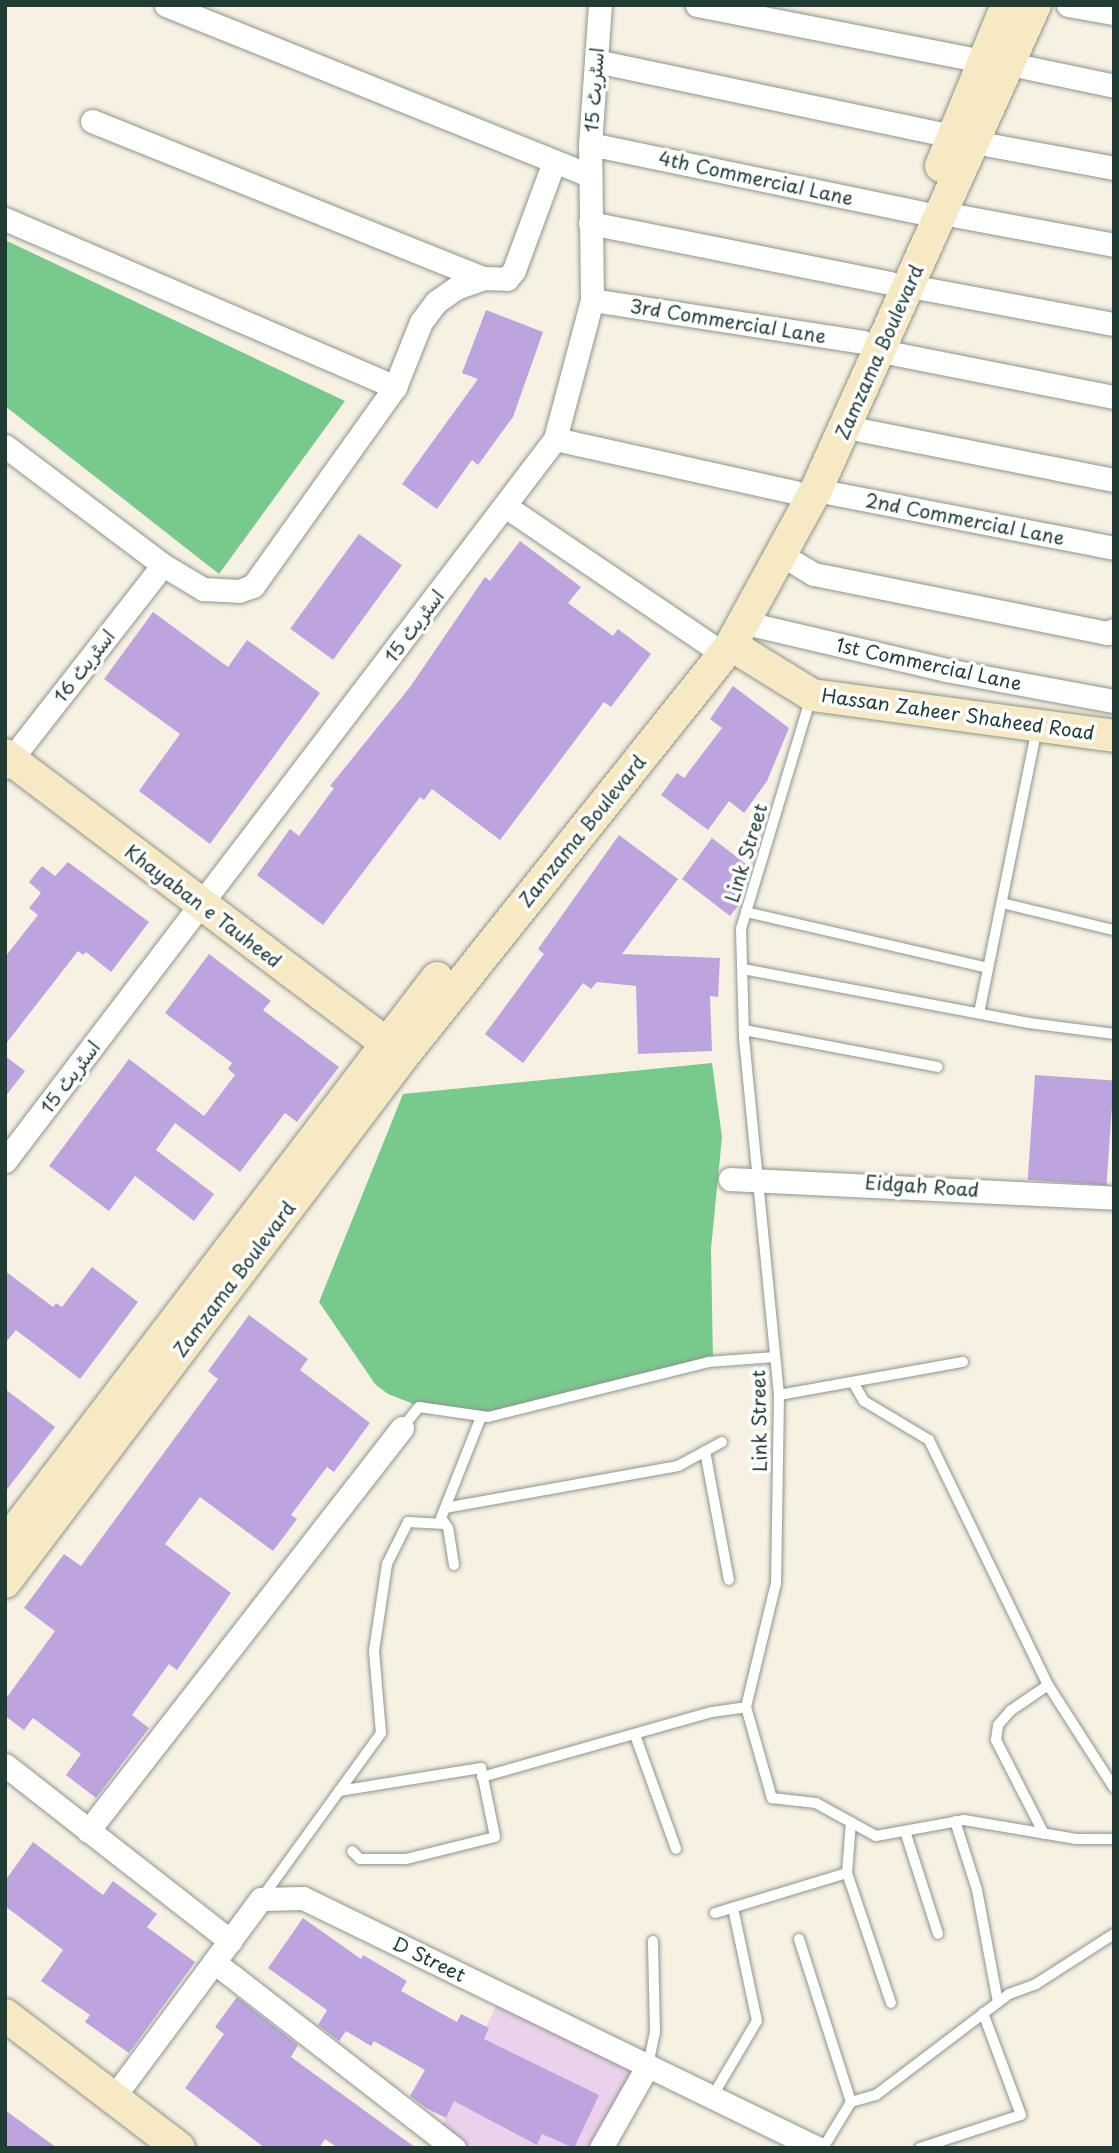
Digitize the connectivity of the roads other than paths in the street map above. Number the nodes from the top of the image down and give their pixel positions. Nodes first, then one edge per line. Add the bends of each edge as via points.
1 (166, 5) edge
2 (600, 5) edge
3 (697, 5) edge
4 (1007, 5) edge
5 (1035, 5) edge
6 (1068, 5) edge
7 (1114, 13) edge
8 (596, 61) junction
9 (997, 63) junction
10 (1114, 86) edge
11 (92, 121) dead end
12 (964, 139) junction
13 (590, 144) junction
14 (554, 162) junction
15 (1114, 168) edge
16 (589, 175) junction
17 (932, 213) junction
18 (5, 219) edge
19 (590, 223) junction
20 (1114, 245) edge
21 (483, 278) junction
22 (900, 284) junction
23 (593, 300) junction
24 (1114, 324) edge
25 (872, 346) junction
26 (395, 387) junction
27 (1114, 397) edge
28 (846, 427) junction
29 (555, 439) junction
30 (5, 446) edge
31 (1114, 480) edge
32 (805, 491) junction
33 (505, 506) junction
34 (1114, 548) edge
35 (782, 555) junction
36 (163, 565) junction
37 (1114, 630) edge
38 (729, 637) junction
39 (812, 695) junction
40 (1114, 701) edge
41 (1038, 726) junction
42 (1114, 736) edge
43 (7, 760) edge
44 (1002, 903) junction
45 (201, 905) junction
46 (746, 912) junction
47 (1114, 930) edge
48 (988, 968) junction
49 (743, 969) junction
50 (979, 1013) junction
51 (744, 1030) junction
52 (1114, 1034) edge
53 (394, 1049) junction
54 (938, 1067) dead end
55 (5, 1161) edge
56 (730, 1179) dead end
57 (758, 1180) junction
58 (1114, 1198) edge
59 (775, 1357) junction
60 (963, 1362) dead end
61 (855, 1384) junction
62 (779, 1395) junction
63 (481, 1417) junction
64 (402, 1428) joint
65 (722, 1442) dead end
66 (705, 1451) junction
67 (445, 1508) junction
68 (445, 1524) junction
69 (5, 1544) edge
70 (454, 1565) dead end
71 (729, 1580) dead end
72 (5, 1582) edge
73 (1048, 1685) junction
74 (746, 1707) junction
75 (635, 1735) junction
76 (5, 1765) edge
77 (482, 1777) junction
78 (1114, 1787) edge
79 (339, 1791) junction
80 (955, 1821) junction
81 (851, 1822) junction
82 (88, 1831) junction
83 (905, 1831) junction
84 (1044, 1833) junction
85 (1114, 1839) edge
86 (676, 1849) dead end
87 (352, 1851) dead end
88 (847, 1873) junction
89 (261, 1899) junction
90 (733, 1908) junction
91 (715, 1913) dead end
92 (938, 1934) dead end
93 (1114, 1934) edge
94 (799, 1939) dead end
95 (230, 1941) junction
96 (653, 1941) dead end
97 (214, 1962) junction
98 (998, 2002) junction
99 (891, 2003) dead end
100 (983, 2013) junction
101 (5, 2015) edge
102 (648, 2065) junction
103 (712, 2097) junction
104 (113, 2098) junction
105 (851, 2102) junction
106 (179, 2148) edge
107 (454, 2148) edge
108 (601, 2148) edge
109 (817, 2148) edge
110 (823, 2148) edge
111 (920, 2148) edge

1 - 14 street
2 - 8 street, اسٹریٹ 15
3 - 9 street
4 - 9 main road, Zamzama Boulevard
5 - 9 main road, Zamzama Boulevard
6 - 7 street
8 - 12 street
8 - 13 street, اسٹریٹ 15
9 - 10 street
9 - 12 main road, Zamzama Boulevard
11 - 21 street
12 - 15 street
12 - 17 main road, Zamzama Boulevard
13 - 16 street, اسٹریٹ 15
13 - 17 street, 4th Commercial Lane
14 - 16 street
14 - 21 street via 514,270 507,279
16 - 19 street, اسٹریٹ 15
17 - 20 street, 4th Commercial Lane
17 - 22 main road, Zamzama Boulevard
18 - 26 street
19 - 22 street
19 - 23 street, اسٹریٹ 15
21 - 26 street via 436,302 421,322
22 - 24 street
22 - 25 main road, Zamzama Boulevard
23 - 25 street, 3rd Commercial Lane
23 - 29 street, اسٹریٹ 15
25 - 27 street, 3rd Commercial Lane
25 - 28 main road, Zamzama Boulevard
25 - 32 main road, Zamzama Boulevard
26 - 36 street via 253,586 239,591 203,589
28 - 31 street
28 - 32 main road, Zamzama Boulevard
29 - 32 street, 2nd Commercial Lane
29 - 33 street, اسٹریٹ 15
30 - 36 street
32 - 34 street, 2nd Commercial Lane
32 - 35 main road, Zamzama Boulevard
32 - 38 main road, Zamzama Boulevard
33 - 38 street
33 - 45 street, اسٹریٹ 15
35 - 37 street via 814,574 1107,634
35 - 38 main road, Zamzama Boulevard
36 - 43 street, اسٹریٹ 16
38 - 39 main road, Hassan Zaheer Shaheed Road
38 - 40 street, 1st Commercial Lane
38 - 53 main road, Zamzama Boulevard
39 - 41 main road, Hassan Zaheer Shaheed Road
39 - 46 lane, Link Street
41 - 42 main road, Hassan Zaheer Shaheed Road
41 - 44 lane
43 - 45 main road, Khayaban e Tauheed
44 - 47 lane
44 - 48 lane
45 - 53 main road, Khayaban e Tauheed
45 - 55 street, اسٹریٹ 15
46 - 48 lane
46 - 49 lane, Link Street via 741,929
48 - 50 lane
49 - 50 lane
49 - 51 lane, Link Street
50 - 52 lane
51 - 54 lane
51 - 57 lane, Link Street
53 - 69 main road, Zamzama Boulevard
53 - 72 main road, Zamzama Boulevard
56 - 57 street, Eidgah Road
57 - 58 street, Eidgah Road
57 - 59 lane, Link Street
59 - 62 lane, Link Street
59 - 63 lane via 708,1362
60 - 61 lane
61 - 62 lane
61 - 73 lane via 864,1401 929,1440
62 - 74 lane, Link Street via 776,1583
63 - 64 lane via 419,1407
63 - 67 lane
64 - 82 street
65 - 66 lane
66 - 67 lane via 678,1466
66 - 71 lane
67 - 68 lane via 441,1518
68 - 70 lane
68 - 79 lane via 408,1522 387,1564 374,1651 381,1733
73 - 78 lane
73 - 84 lane via 1010,1711 998,1725 996,1740
74 - 75 lane
74 - 81 lane, Link Street via 772,1798 817,1803
75 - 77 lane
75 - 86 lane
76 - 82 street
77 - 79 lane via 481,1768
77 - 87 lane via 495,1837 405,1858 360,1859
79 - 89 lane
80 - 83 lane, Link Street
80 - 84 lane, Link Street
80 - 98 lane via 978,1890
81 - 83 lane, Link Street via 876,1836
81 - 88 lane
82 - 95 street
83 - 92 lane
84 - 85 lane, Link Street
88 - 90 lane
88 - 99 lane
89 - 95 street
89 - 102 street, D Street via 303,1898
90 - 91 lane
90 - 103 lane via 757,2021
93 - 98 lane via 1036,1984
94 - 105 lane
95 - 97 street
96 - 102 lane via 655,2032
97 - 104 street
97 - 107 street
98 - 100 lane
100 - 105 lane via 876,2095
100 - 111 lane via 1021,2115
101 - 104 main road
102 - 103 street, D Street
102 - 108 street
103 - 109 street, D Street
104 - 106 main road
105 - 110 lane

